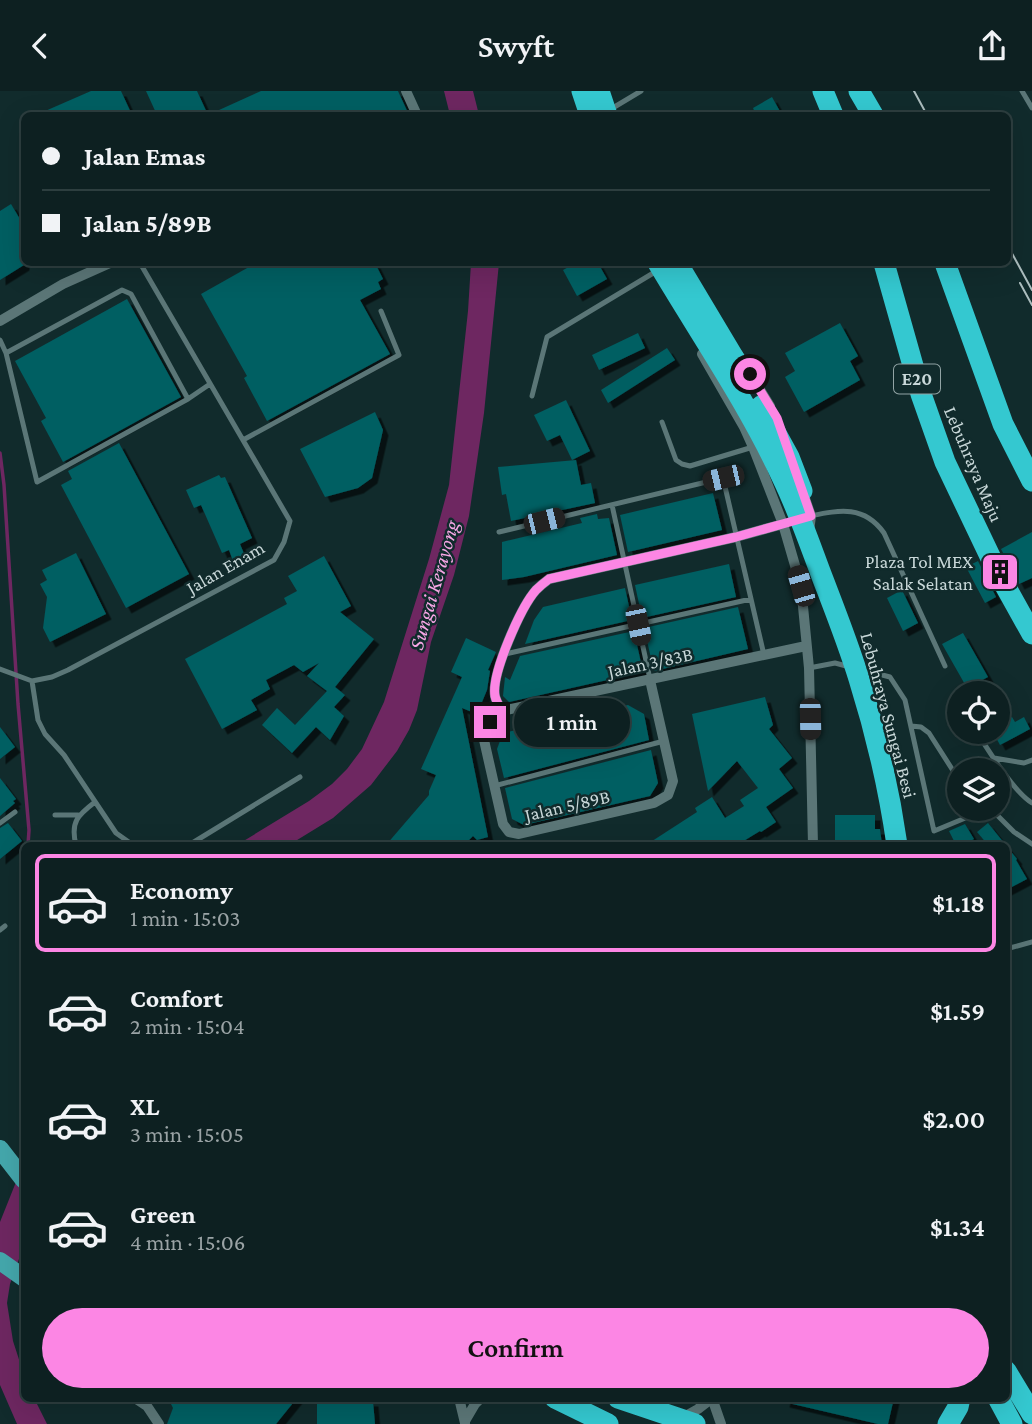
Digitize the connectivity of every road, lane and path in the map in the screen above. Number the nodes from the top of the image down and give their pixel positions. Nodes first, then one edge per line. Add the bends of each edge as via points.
1 (406, 91) edge
2 (577, 91) edge
3 (599, 91) edge
4 (641, 91) edge
5 (822, 91) edge
6 (859, 91) edge
7 (1023, 91) edge
8 (1032, 108) edge
9 (416, 112) edge
10 (583, 112) edge
11 (588, 112) edge
12 (598, 112) edge
13 (606, 112) edge
14 (606, 112) edge
15 (831, 112) edge
16 (871, 112) edge
17 (103, 266) edge
18 (142, 266) edge
19 (655, 266) edge
20 (679, 266) edge
21 (685, 266) edge
22 (885, 266) edge
23 (946, 266) edge
24 (381, 311) dead end
25 (0, 321) edge
26 (0, 340) edge
27 (6, 353) junction
28 (210, 384) junction
29 (532, 395) dead end
30 (188, 400) junction
31 (662, 422) dead end
32 (243, 440) junction
33 (753, 447) junction
34 (1032, 481) edge
35 (612, 505) junction
36 (811, 516) junction
37 (783, 524) junction
38 (499, 532) dead end
39 (736, 537) junction
40 (624, 562) junction
41 (801, 586) junction
42 (751, 599) junction
43 (638, 625) junction
44 (1032, 634) edge
45 (806, 646) junction
46 (503, 655) junction
47 (764, 655) junction
48 (945, 666) dead end
49 (0, 669) edge
50 (809, 669) junction
51 (650, 680) junction
52 (32, 681) junction
53 (502, 711) junction
54 (911, 726) junction
55 (664, 741) junction
56 (985, 744) edge
57 (995, 758) edge
58 (1032, 760) edge
59 (947, 761) edge
60 (1010, 761) edge
61 (300, 777) dead end
62 (1010, 777) edge
63 (494, 786) junction
64 (95, 802) junction
65 (1032, 803) edge
66 (15, 812) dead end
67 (55, 815) dead end
68 (78, 815) junction
69 (955, 821) edge
70 (1002, 821) edge
71 (0, 824) edge
72 (75, 842) edge
73 (129, 842) edge
74 (194, 842) edge
75 (813, 842) edge
76 (896, 842) edge
77 (910, 842) edge
78 (1032, 844) edge
79 (1032, 942) edge
80 (1010, 948) edge
81 (0, 1149) edge
82 (21, 1175) edge
83 (0, 1261) edge
84 (21, 1276) edge
85 (1010, 1378) edge
86 (141, 1402) edge
87 (460, 1402) edge
88 (477, 1402) edge
89 (630, 1402) edge
90 (706, 1402) edge
91 (713, 1402) edge
92 (959, 1402) edge
93 (1000, 1402) edge
94 (566, 1406) edge
95 (1032, 1414) edge
96 (465, 1422) edge
97 (687, 1422) edge
98 (159, 1424) edge
99 (608, 1424) edge
100 (721, 1424) edge
101 (948, 1424) edge
102 (1012, 1424) edge

1 - 9 street
2 - 10 street
2 - 11 highway
2 - 12 street
3 - 14 highway
4 - 13 lane
5 - 15 highway
6 - 16 highway
7 - 8 lane
17 - 25 street
18 - 28 lane, Jalan Enam
19 - 29 lane via 547,337
19 - 33 street
19 - 76 highway, Lebuhraya Sungai Besi via 713,351 784,480 860,679
20 - 77 highway, Lebuhraya Sungai Besi via 789,457 873,693 895,765
21 - 36 street via 777,418
22 - 44 highway, Lebuhraya Maju / E20 via 945,462
23 - 34 highway via 1003,424
24 - 32 lane via 399,355
26 - 27 lane
27 - 30 lane via 122,290 131,294
27 - 30 lane via 37,482
28 - 30 lane
28 - 32 lane, Jalan Enam
31 - 33 lane via 676,460 682,464
32 - 52 lane, Jalan Enam via 290,521 274,560 68,670
33 - 37 street
35 - 38 lane
35 - 39 lane via 723,478
35 - 40 lane
36 - 37 lane
36 - 41 street
36 - 48 lane via 859,512 876,521
37 - 39 street
37 - 41 street
39 - 40 street
39 - 42 lane
40 - 43 lane
40 - 46 street via 549,579 524,608
41 - 45 street
42 - 43 lane
42 - 47 lane
43 - 46 lane
43 - 51 lane
45 - 47 street, Jalan 3/83B
45 - 50 street
46 - 53 street via 495,683 495,698
47 - 51 street, Jalan 3/83B
49 - 52 lane
50 - 54 lane via 835,663 890,677 905,700
50 - 75 street
51 - 53 street, Jalan 3/83B
51 - 55 street, Jalan 5/89B
52 - 64 lane via 45,734
53 - 63 street, Jalan 5/89B via 490,722 484,740
54 - 59 lane via 929,733
54 - 69 lane via 934,831
55 - 63 lane
55 - 63 street, Jalan 5/89B via 673,781 668,795 654,803 519,834 509,832 503,824
56 - 57 lane
58 - 60 lane
61 - 74 lane
62 - 65 lane
64 - 68 lane
64 - 73 lane via 116,833
66 - 71 lane
67 - 68 lane
68 - 72 lane
70 - 78 lane
79 - 80 lane
81 - 82 main road
83 - 84 main road
85 - 95 highway
86 - 98 street
87 - 96 street
88 - 96 street
89 - 97 highway
90 - 97 street
91 - 100 street
92 - 101 highway
93 - 102 highway
94 - 99 highway

